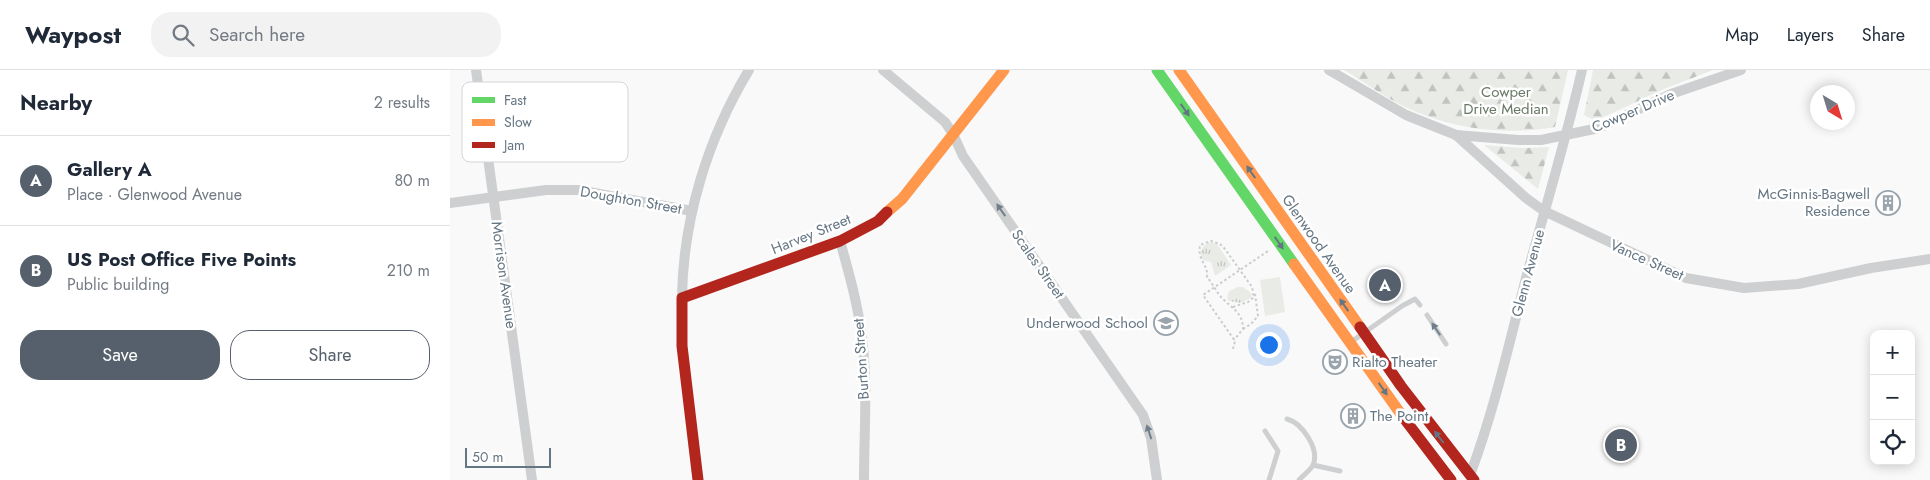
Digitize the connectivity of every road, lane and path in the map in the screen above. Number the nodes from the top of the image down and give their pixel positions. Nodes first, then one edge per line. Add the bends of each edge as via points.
1 (749, 70) edge
2 (883, 70) edge
3 (1004, 70) edge
4 (1157, 70) edge
5 (1179, 70) edge
6 (1329, 70) edge
7 (1582, 70) edge
8 (1741, 70) edge
9 (953, 134) junction
10 (1568, 134) junction
11 (1456, 135) junction
12 (488, 162) edge
13 (493, 198) junction
14 (450, 203) edge
15 (692, 211) junction
16 (1544, 211) junction
17 (840, 241) junction
18 (1272, 249) dead end
19 (1930, 259) edge
20 (1240, 270) junction
21 (1215, 288) junction
22 (1254, 293) junction
23 (682, 298) junction
24 (1420, 305) dead end
25 (1233, 307) junction
26 (1427, 314) dead end
27 (1243, 329) junction
28 (1364, 333) junction
29 (1234, 340) junction
30 (1350, 343) junction
31 (1446, 344) dead end
32 (1233, 349) dead end
33 (1287, 419) dead end
34 (1265, 431) dead end
35 (1312, 464) junction
36 (1340, 472) dead end
37 (1471, 478) edge
38 (532, 480) edge
39 (698, 480) edge
40 (864, 480) edge
41 (1157, 480) edge
42 (1269, 480) edge
43 (1299, 480) edge
44 (1450, 480) edge

1 - 15 street via 712,145
2 - 9 street, Scales Street via 945,122
3 - 9 main road, Harvey Street
4 -> 30 main road
28 -> 5 main road, Glenwood Avenue
6 - 11 street, Cowper Drive via 1406,115
7 - 10 street, Glenn Avenue
8 - 10 street, Cowper Drive via 1671,94 1599,128
9 - 17 main road, Harvey Street via 902,198 878,221
41 -> 9 street, Scales Street via 1151,438 1143,415 963,156
10 - 11 street, Cowper Drive via 1541,140
10 - 16 street, Glenn Avenue
11 - 16 street, Vance Street via 1518,192
12 - 13 street, Morrison Avenue
13 - 14 street, Doughton Street
13 - 15 street, Doughton Street via 546,190 578,190
13 - 38 street, Morrison Avenue
15 - 23 street via 682,271
16 - 19 street, Vance Street via 1686,278 1744,288 1798,284
16 - 37 street, Glenn Avenue
17 - 23 main road, Harvey Street
17 - 40 street, Burton Street via 856,299 862,339
18 - 20 path
20 - 21 path
20 - 21 path via 1220,244 1211,241 1200,245 1198,252 1208,272 1207,277
20 - 22 path
21 - 25 path
21 - 29 path via 1203,295
22 - 25 path via 1248,302
22 - 27 path via 1258,316
23 - 39 main road via 682,346
24 - 28 lane via 1415,299 1408,302
25 - 27 path via 1241,317
31 -> 26 lane
27 - 29 path
28 - 30 lane
37 -> 28 main road, Glenwood Avenue
29 - 32 path
30 -> 44 main road
33 - 35 lane via 1294,420 1309,439 1315,454
34 - 42 lane via 1278,451
35 - 36 lane
35 - 43 lane

